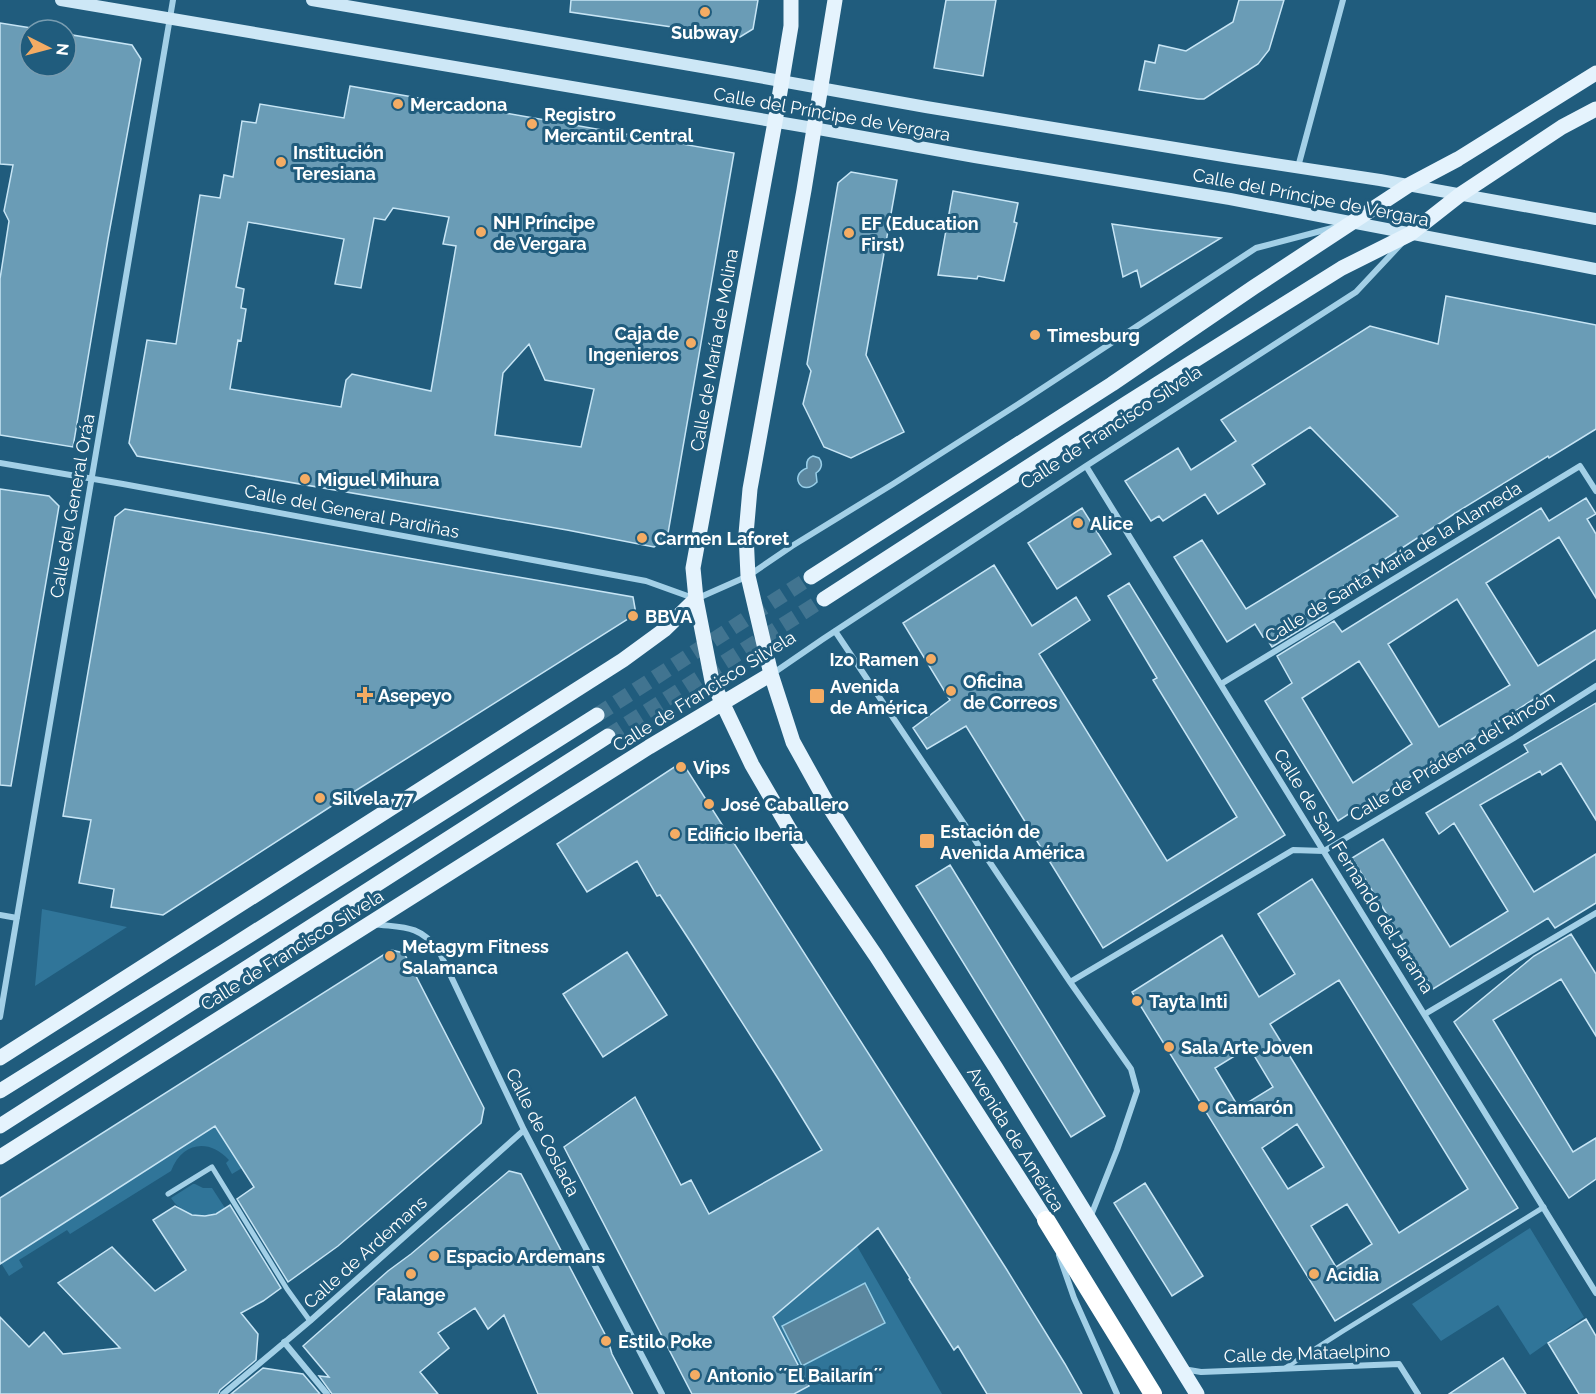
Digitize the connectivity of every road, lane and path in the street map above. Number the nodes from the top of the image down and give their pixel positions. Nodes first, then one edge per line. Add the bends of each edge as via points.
1 (62, 0) edge
2 (173, 0) edge
3 (312, 0) edge
4 (791, 0) edge
5 (835, 0) edge
6 (1343, 0) edge
7 (169, 19) junction
8 (1596, 73) edge
9 (782, 81) junction
10 (820, 88) junction
11 (1596, 109) edge
12 (775, 122) junction
13 (813, 128) junction
14 (1298, 168) junction
15 (1409, 185) junction
16 (1461, 194) junction
17 (1596, 219) edge
18 (1353, 222) junction
19 (1410, 234) junction
20 (1596, 269) edge
21 (0, 463) edge
22 (1086, 466) junction
23 (90, 479) junction
24 (1596, 491) edge
25 (748, 576) junction
26 (811, 577) tunnel mouth
27 (696, 599) junction
28 (824, 599) tunnel mouth
29 (835, 631) junction
30 (771, 674) junction
31 (1221, 684) junction
32 (1596, 686) edge
33 (723, 704) junction
34 (597, 715) tunnel mouth
35 (608, 736) tunnel mouth
36 (1324, 851) junction
37 (1596, 913) edge
38 (0, 915) edge
39 (17, 918) junction
40 (370, 924) junction
41 (1070, 982) junction
42 (1425, 1014) junction
43 (0, 1017) edge
44 (0, 1058) edge
45 (0, 1091) edge
46 (0, 1126) edge
47 (524, 1130) junction
48 (0, 1156) edge
49 (168, 1194) dead end
50 (1544, 1207) junction
51 (1046, 1220) junction
52 (1089, 1220) junction
53 (1596, 1293) edge
54 (310, 1321) junction
55 (284, 1342) junction
56 (1181, 1368) junction
57 (1284, 1369) junction
58 (223, 1394) edge
59 (327, 1394) edge
60 (662, 1394) edge
61 (1118, 1394) edge
62 (1153, 1394) edge
63 (1197, 1394) edge
64 (1418, 1394) edge

1 - 7 main road, Calle del Príncipe de Vergara
2 - 7 street, Calle del General Oráa
3 - 9 main road, Calle del Príncipe de Vergara
4 - 9 main road, Calle de María de Molina
5 - 10 main road
6 - 14 street
7 - 12 main road, Calle del Príncipe de Vergara
7 - 23 street, Calle del General Oráa
8 - 15 main road, Calle de Francisco Silvela
9 - 10 main road, Calle del Príncipe de Vergara
9 - 12 main road, Calle de María de Molina
10 - 13 main road
10 - 14 main road, Calle del Príncipe de Vergara
11 - 16 main road, Calle de Francisco Silvela
12 - 13 main road, Calle del Príncipe de Vergara
12 - 27 main road, Calle de María de Molina via 693,568
13 - 18 main road, Calle del Príncipe de Vergara
13 - 25 main road via 750,489
14 - 15 main road, Calle del Príncipe de Vergara
15 - 16 main road, Calle del Príncipe de Vergara
15 - 18 main road, Calle de Francisco Silvela
16 - 17 main road, Calle del Príncipe de Vergara
16 - 19 main road, Calle de Francisco Silvela
18 - 19 main road, Calle del Príncipe de Vergara
18 - 25 street, Calle de Francisco Silvela via 1256,248
18 - 26 main road, Calle de Francisco Silvela via 1112,384
19 - 20 main road, Calle del Príncipe de Vergara
19 - 22 street, Calle de Francisco Silvela via 1356,292
19 - 28 main road, Calle de Francisco Silvela via 1342,268
21 - 23 street, Calle del General Pardiñas
22 - 29 street, Calle de Francisco Silvela
22 - 31 street, Calle de San Fernando del Jarama
23 - 27 street, Calle del General Pardiñas via 646,581
23 - 39 street, Calle del General Oráa
24 - 31 street, Calle de Santa María de la Alameda via 1580,466
25 - 27 street, Calle de Francisco Silvela
25 - 30 main road, Avenida de América
27 - 33 main road, Calle de María de Molina via 712,681
27 - 44 main road, Calle de Francisco Silvela via 664,630 623,660
29 - 30 street, Calle de Francisco Silvela
29 - 41 street, Avenida de América
30 - 33 main road, Calle de Francisco Silvela
30 - 52 main road, Avenida de América via 793,742 828,805
31 - 36 street, Calle de San Fernando del Jarama
32 - 36 street, Calle de Prádena del Rincón
33 - 40 main road, Calle de Francisco Silvela
33 - 51 main road, Avenida de América via 752,765 790,830
34 - 45 main road, Calle de Francisco Silvela
35 - 46 main road, Calle de Francisco Silvela
36 - 41 street via 1293,850
36 - 42 street, Calle de San Fernando del Jarama
37 - 42 street
38 - 39 street
39 - 43 street, Calle del General Oráa
40 - 47 street, Calle de Coslada via 415,929 438,949
40 - 48 main road, Calle de Francisco Silvela
41 - 52 street, Avenida de América via 1131,1069 1137,1091
42 - 50 street, Calle de San Fernando del Jarama
47 - 54 street, Calle de Ardemans
47 - 60 street, Calle de Coslada
49 - 54 street via 212,1167
50 - 53 street, Calle de San Fernando del Jarama
50 - 57 street
51 - 61 street, Avenida de América via 1074,1298
51 - 62 highway
52 - 56 main road, Avenida de América
54 - 55 street, Calle de Ardemans
55 - 58 street, Calle de Ardemans
55 - 59 street
56 - 57 street, Calle de Mataelpino via 1201,1372
56 - 63 main road, Avenida de América
57 - 64 street, Calle de Mataelpino via 1399,1364

